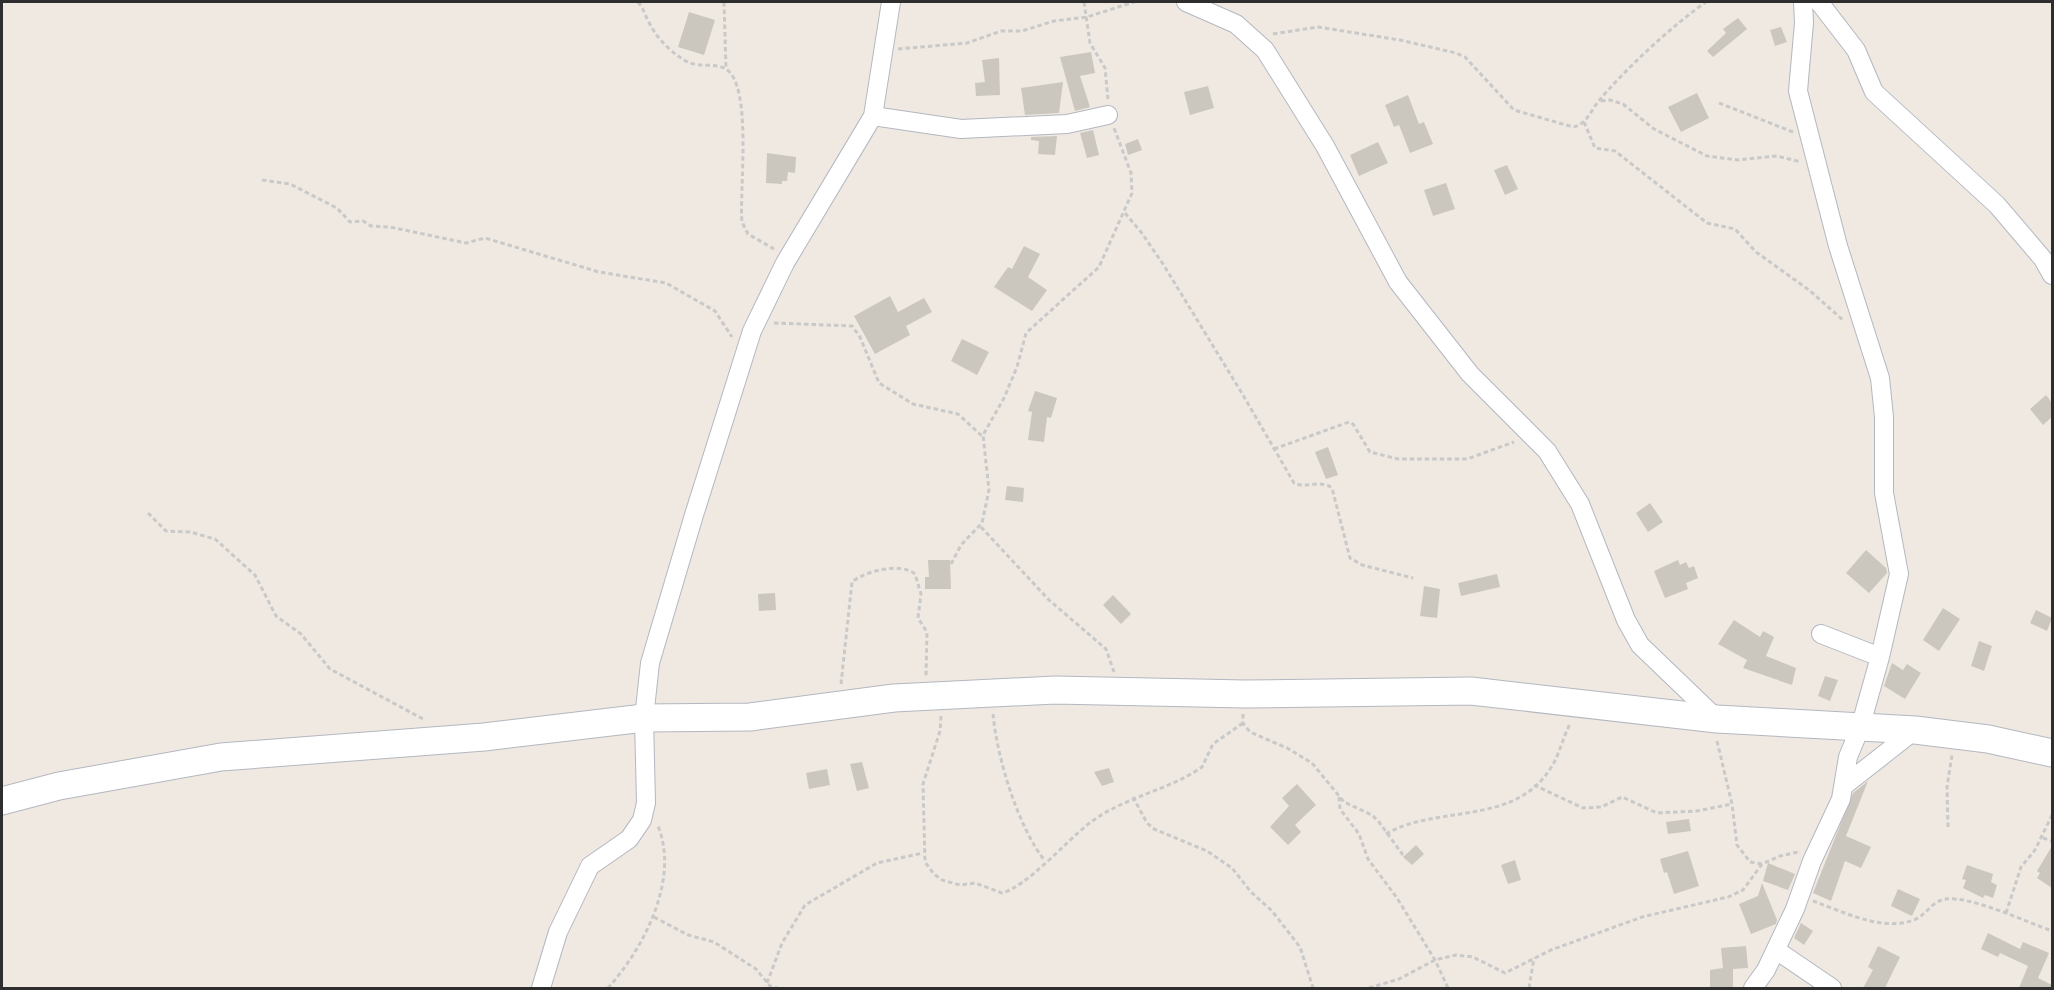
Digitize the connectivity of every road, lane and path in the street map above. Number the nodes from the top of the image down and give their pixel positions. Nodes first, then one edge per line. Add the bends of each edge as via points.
1 (638, 2) edge
2 (724, 2) edge
3 (891, 2) edge
4 (1084, 2) edge
5 (1134, 2) edge
6 (1186, 2) edge
7 (1706, 2) edge
8 (1803, 2) edge
9 (1819, 2) edge
10 (1087, 17) junction
11 (1268, 34) dead end
12 (885, 50) junction
13 (726, 69) junction
14 (1599, 101) junction
15 (1719, 104) dead end
16 (1108, 115) junction
17 (873, 116) junction
18 (1584, 122) junction
19 (1812, 139) junction
20 (1816, 158) junction
21 (262, 180) dead end
22 (1125, 213) junction
23 (789, 256) junction
24 (2052, 275) edge
25 (757, 321) junction
26 (1869, 340) junction
27 (744, 357) junction
28 (983, 437) junction
29 (1536, 438) junction
30 (1274, 449) junction
31 (148, 513) dead end
32 (981, 527) junction
33 (951, 564) dead end
34 (1413, 578) dead end
35 (1821, 634) dead end
36 (1880, 657) junction
37 (1116, 691) junction
38 (991, 692) junction
39 (1245, 694) junction
40 (936, 695) junction
41 (1580, 704) junction
42 (840, 707) junction
43 (644, 718) junction
44 (1714, 718) junction
45 (1243, 723) junction
46 (431, 724) dead end
47 (1860, 728) junction
48 (1915, 730) junction
49 (1958, 735) junction
50 (2052, 753) edge
51 (1845, 784) junction
52 (1534, 785) junction
53 (1339, 796) junction
54 (1133, 797) junction
55 (2, 801) edge
56 (646, 803) junction
57 (1732, 804) junction
58 (2052, 814) edge
59 (1948, 827) dead end
60 (1386, 834) junction
61 (2043, 837) junction
62 (2052, 841) edge
63 (1818, 848) junction
64 (923, 853) junction
65 (1403, 855) dead end
66 (1045, 861) junction
67 (1762, 864) junction
68 (1800, 897) junction
69 (2006, 913) junction
70 (654, 917) junction
71 (2052, 930) edge
72 (1776, 950) junction
73 (1534, 958) junction
74 (1435, 960) junction
75 (767, 983) junction
76 (541, 988) edge
77 (608, 988) edge
78 (777, 988) edge
79 (1313, 988) edge
80 (1369, 988) edge
81 (1448, 988) edge
82 (1529, 988) edge
83 (1753, 988) edge
84 (1832, 988) edge

1 - 13 path via 669,50 692,64
2 - 13 path
3 - 12 street
4 - 10 path
5 - 10 path
6 - 29 street via 1236,24 1259,42 1325,146 1408,297 1496,402
7 - 14 path via 1682,20
8 - 19 street via 1798,85
9 - 24 street via 1856,50 1873,91 1997,205
10 - 12 path via 1054,21 1022,31 1001,31 967,43
10 - 16 path via 1090,43 1105,68
11 - 18 path via 1318,27 1456,53 1465,57 1514,110 1569,127
12 - 17 street
13 - 23 path via 738,89 744,133 742,222 748,234
14 - 18 path
14 - 20 path via 1623,104 1654,129 1707,156 1738,160 1777,156 1799,162
15 - 19 path
16 - 17 street via 1067,124 960,129
16 - 22 path via 1131,173 1132,193
17 - 23 street
18 - 26 path via 1595,148 1615,151 1702,220 1735,228 1756,252
19 - 20 street
20 - 26 street via 1838,246
21 - 27 path via 290,184 337,208 350,222 466,243 485,238 598,272 666,283 716,310
22 - 28 path via 1100,267 1026,333 1017,367
22 - 30 path via 1163,264
23 - 25 street
25 - 27 street
25 - 28 path via 852,326 879,383 913,404 958,414
26 - 36 street via 1880,378 1884,493 1899,574
27 - 43 street via 650,663
28 - 32 path via 989,490
29 - 30 path via 1467,459 1398,459 1370,452 1348,422
29 - 44 street via 1580,504 1626,620 1640,645
30 - 34 path via 1296,485 1331,486 1350,558 1362,565
31 - 46 path via 166,531 215,539 255,575 276,616 301,634 330,669
32 - 33 path via 969,535
32 - 37 path via 1048,600 1106,649 1113,663
35 - 36 street
36 - 47 street
37 - 38 main road
37 - 39 main road
38 - 40 main road
38 - 66 path via 1001,761 1034,847
39 - 41 main road via 1471,691
39 - 45 path
40 - 42 main road via 868,700
40 - 42 path via 926,674 927,632 918,617 918,579 909,569 888,570 859,577 850,585
40 - 64 path via 940,731 923,783
41 - 44 main road
41 - 52 path via 1552,766
42 - 43 main road via 750,717
43 - 55 main road via 484,737 221,757 59,786
43 - 56 street
44 - 47 main road
44 - 57 path
45 - 53 path via 1254,735 1312,763
45 - 54 path via 1213,744 1206,763 1195,772
47 - 48 main road
47 - 51 street via 1848,757
48 - 49 main road
48 - 51 street
49 - 50 main road
49 - 59 path via 1947,781
51 - 63 street via 1838,809
52 - 57 path via 1583,808 1601,807 1622,797 1657,813 1697,812
52 - 60 path via 1511,802 1403,824
53 - 60 path via 1348,805 1372,815
53 - 74 path via 1340,809 1359,834 1368,859
54 - 66 path via 1089,823
54 - 79 path via 1154,829 1207,851 1232,868 1272,910 1300,947
56 - 70 path via 664,843
56 - 76 street via 635,832 586,872 558,932
57 - 67 path via 1737,845 1750,861
58 - 61 path
60 - 65 path
61 - 62 path
61 - 69 path via 2021,867
63 - 67 path
63 - 68 street
64 - 66 path via 928,867 942,880 956,885 975,883 1002,893 1018,885
64 - 75 path via 877,863 805,905 782,943
67 - 73 path via 1743,890 1728,897 1642,917
68 - 69 path via 1886,922 1916,919 1945,899
68 - 72 street
69 - 71 path
70 - 75 path via 714,942 756,969
70 - 77 path
72 - 83 street
72 - 84 street
73 - 74 path via 1505,974 1465,955
73 - 82 path
74 - 80 path via 1400,979
74 - 81 path
75 - 78 path

